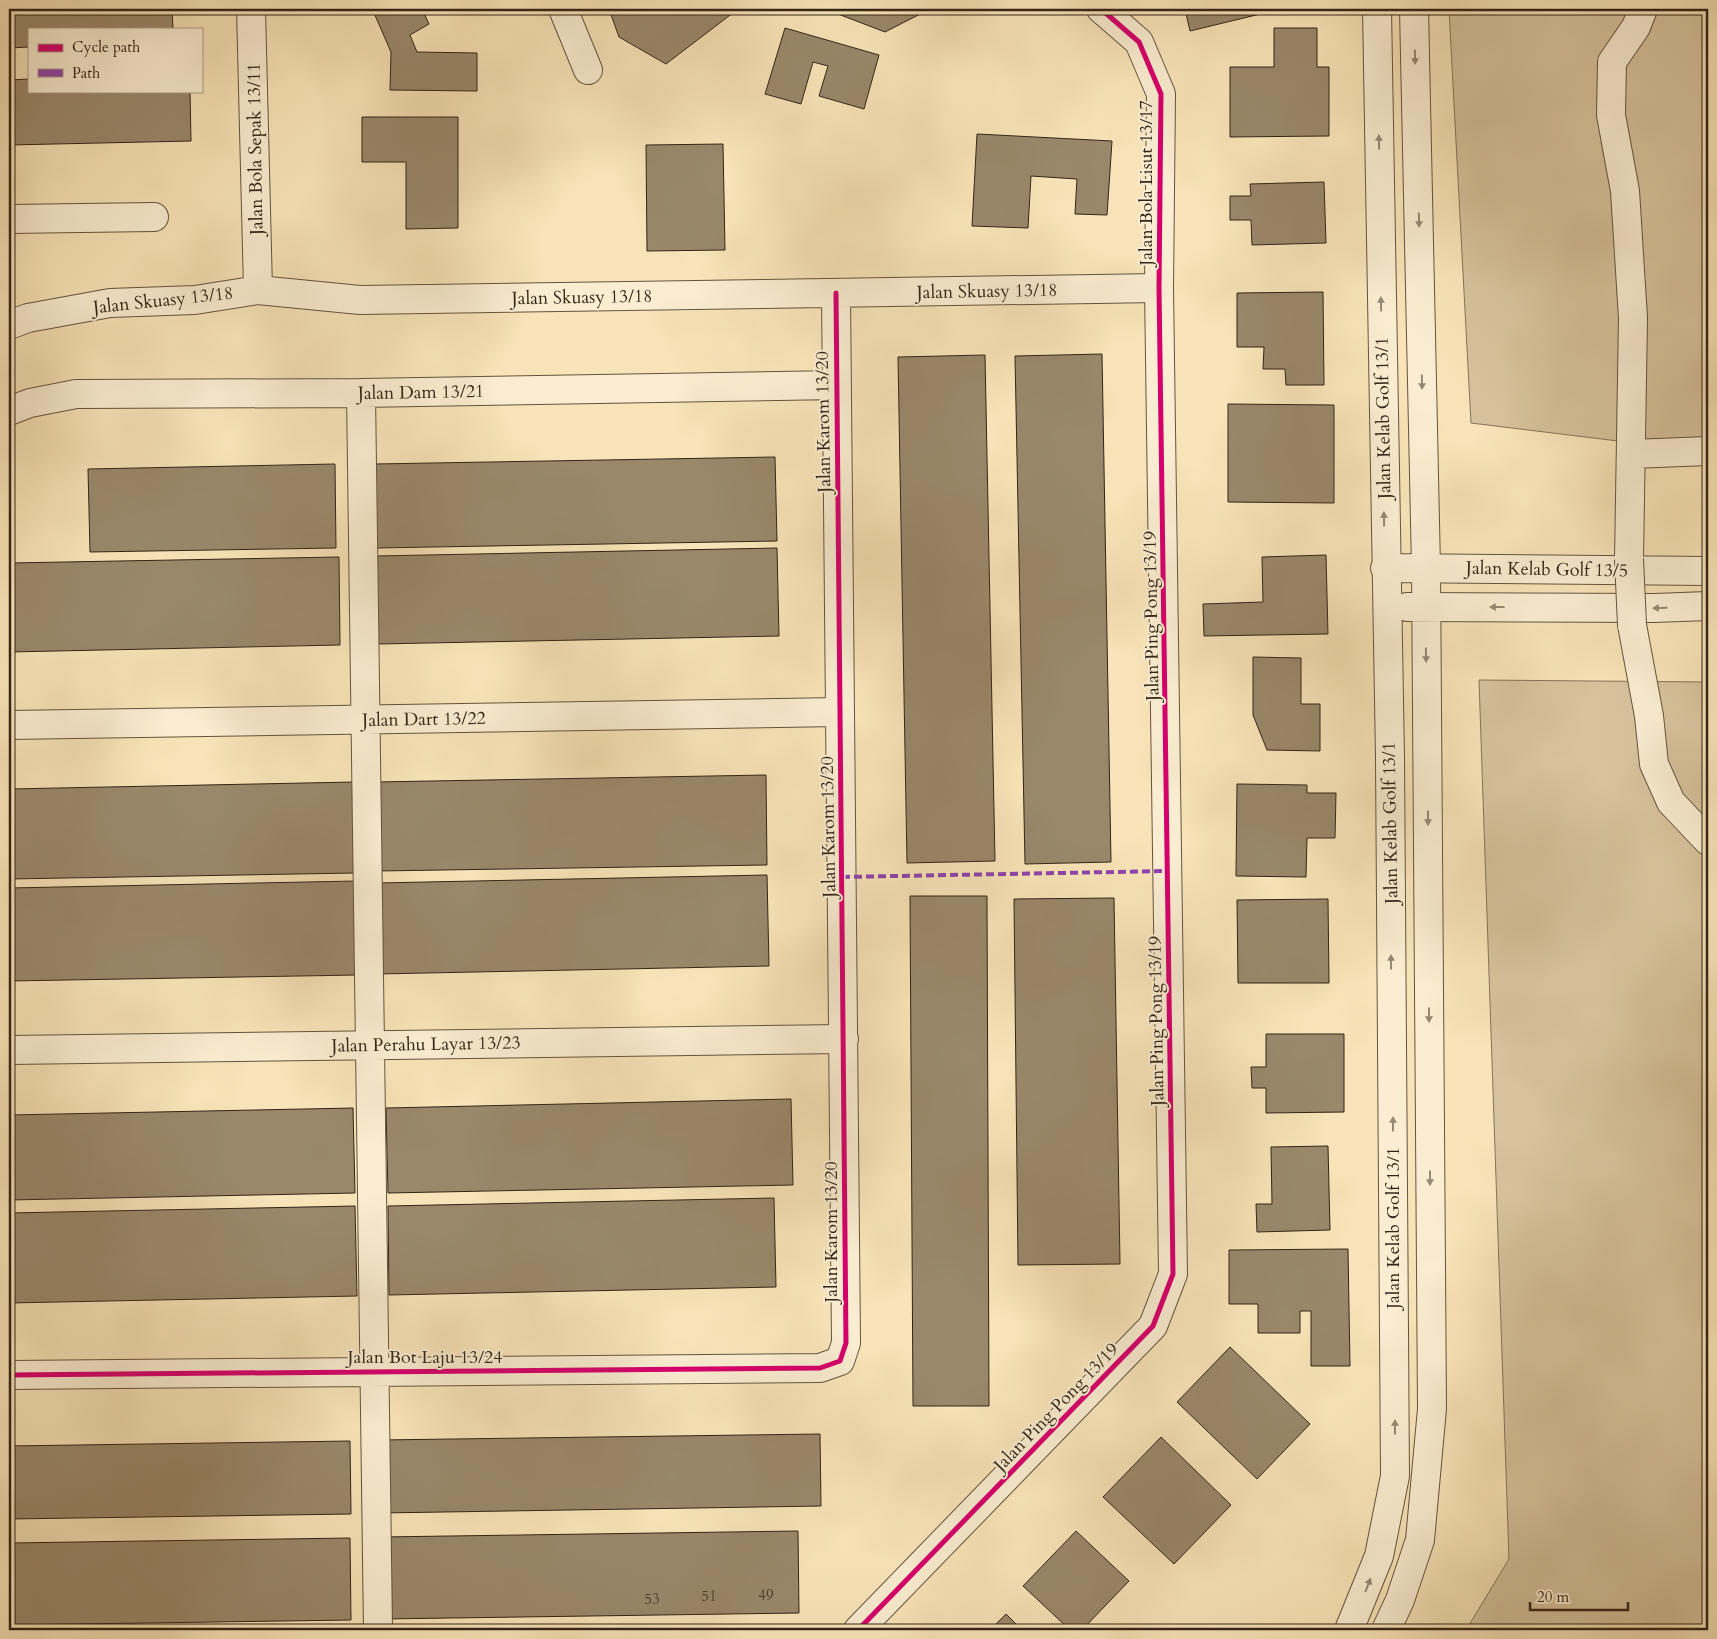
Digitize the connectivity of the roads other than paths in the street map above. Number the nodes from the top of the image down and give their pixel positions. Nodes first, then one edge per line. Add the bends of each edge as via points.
1 (251, 9) edge
2 (563, 9) edge
3 (1101, 9) edge
4 (1377, 9) edge
5 (1414, 9) edge
6 (1643, 9) edge
7 (588, 70) dead end
8 (154, 217) dead end
9 (9, 219) edge
10 (1159, 288) junction
11 (258, 290) junction
12 (836, 293) junction
13 (9, 325) edge
14 (837, 385) junction
15 (361, 393) junction
16 (9, 411) edge
17 (1708, 451) edge
18 (1632, 454) junction
19 (1385, 568) junction
20 (1426, 568) junction
21 (1708, 571) edge
22 (1708, 606) edge
23 (1387, 607) junction
24 (1425, 607) junction
25 (840, 712) junction
26 (365, 720) junction
27 (9, 725) edge
28 (1708, 841) edge
29 (844, 1039) junction
30 (370, 1045) junction
31 (9, 1050) edge
32 (840, 1361) joint
33 (374, 1371) junction
34 (9, 1375) edge
35 (378, 1630) edge
36 (858, 1630) edge
37 (1349, 1630) edge
38 (1386, 1630) edge

1 - 11 street, Jalan Bola Sepak 13/11
2 - 7 street
3 - 10 street, Jalan Bola Lisut 13/17 via 1139,42 1161,94
19 -> 4 street, Jalan Kelab Golf 13/1
5 -> 20 street
6 - 18 street via 1636,27 1612,62 1611,115 1626,191 1632,308
8 - 9 street
10 - 12 street, Jalan Skuasy 13/18
10 - 36 street, Jalan Ping Pong 13/19 via 1173,1274 1153,1326
11 - 12 street, Jalan Skuasy 13/18 via 360,300
11 - 13 street, Jalan Skuasy 13/18 via 195,300 110,303 28,318
12 - 14 street, Jalan Karom 13/20
14 - 15 street, Jalan Dam 13/21
14 - 25 street, Jalan Karom 13/20
15 - 16 street, Jalan Dam 13/21 via 76,394 30,403
15 - 26 street
17 - 18 street
18 - 28 street, bridge via 1629,559 1632,625 1649,716 1654,764 1671,802
19 - 20 street, Jalan Kelab Golf 13/5
19 - 23 street, Jalan Kelab Golf 13/1
20 - 21 street, Jalan Kelab Golf 13/5
20 - 24 street
22 -> 24 street
23 - 24 street
37 -> 23 street, Jalan Kelab Golf 13/1 via 1379,1556 1395,1476
24 -> 38 street via 1432,1409 1420,1540
25 - 26 street, Jalan Dart 13/22
25 - 29 street, Jalan Karom 13/20
26 - 27 street, Jalan Dart 13/22
26 - 30 street
29 - 30 street, Jalan Perahu Layar 13/23
29 - 32 street, Jalan Karom 13/20 via 846,1343
30 - 31 street, Jalan Perahu Layar 13/23
30 - 33 street
32 - 33 street, Jalan Bot Laju 13/24 via 820,1368
33 - 34 street, Jalan Bot Laju 13/24
33 - 35 street

